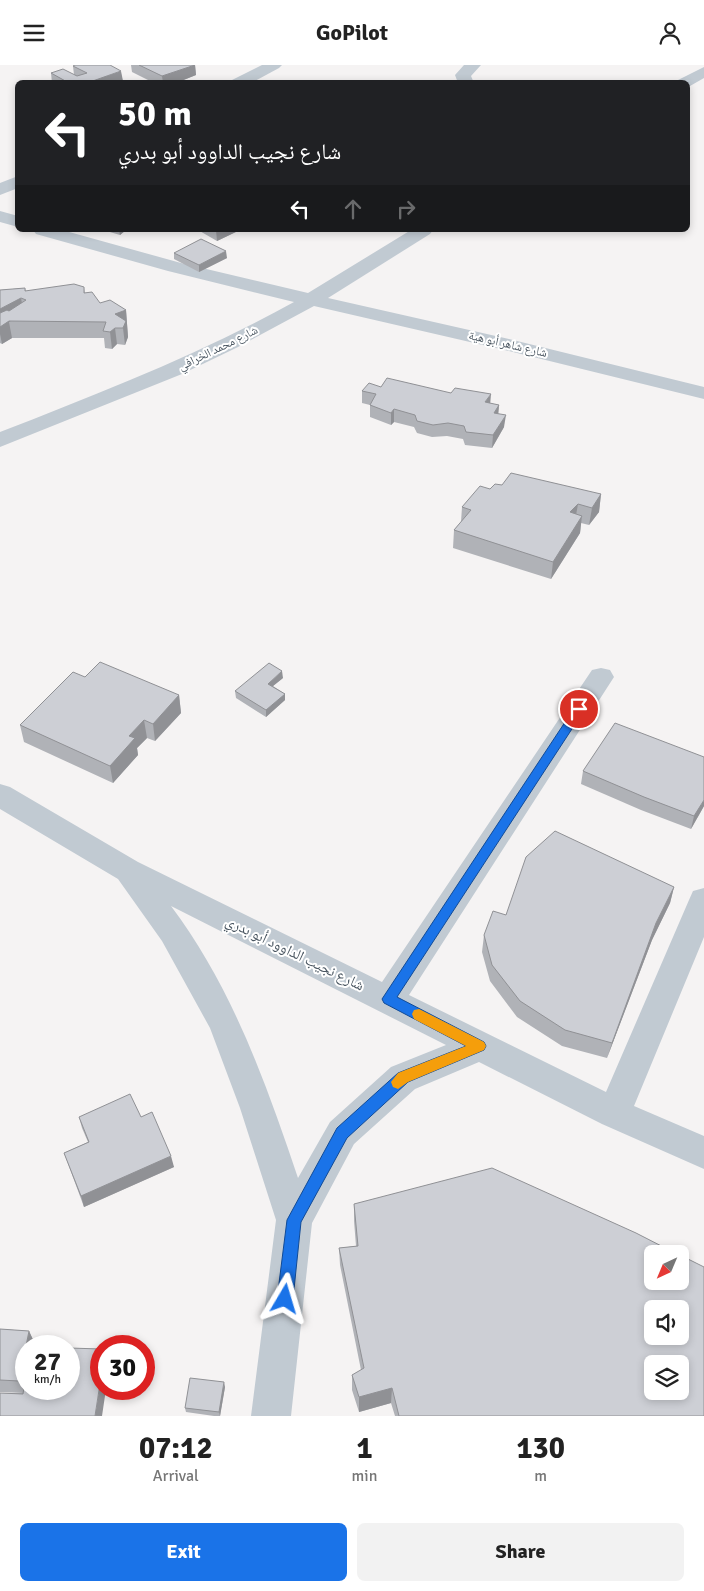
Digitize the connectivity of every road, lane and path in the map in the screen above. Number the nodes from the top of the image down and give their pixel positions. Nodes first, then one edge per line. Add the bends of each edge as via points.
1 (274, 65) edge
2 (473, 65) edge
3 (704, 72) edge
4 (244, 80) edge
5 (465, 80) edge
6 (689, 80) edge
7 (15, 182) edge
8 (0, 190) edge
9 (0, 216) edge
10 (15, 222) edge
11 (49, 232) edge
12 (421, 232) edge
13 (311, 301) junction
14 (704, 393) edge
15 (0, 440) edge
16 (601, 677) dead end
17 (0, 795) edge
18 (127, 870) junction
19 (704, 900) edge
20 (389, 999) junction
21 (480, 1046) junction
22 (614, 1113) junction
23 (704, 1153) edge
24 (294, 1220) junction
25 (271, 1416) edge

1 - 4 street
2 - 5 street via 463,75
3 - 6 street
7 - 8 street
9 - 10 street
11 - 13 street, شارع شاهر أبو هية
12 - 13 street, شارع محمد الخرافي
13 - 14 street, شارع شاهر أبو هية via 553,355
13 - 15 street, شارع محمد الخرافي via 140,385
16 - 20 street
17 - 18 street, شارع نجيب الداوود أبو بدري
18 - 20 street, شارع نجيب الداوود أبو بدري
18 - 24 street via 173,932 225,1024
19 - 22 street
20 - 21 street, شارع نجيب الداوود أبو بدري
21 - 22 street, شارع نجيب الداوود أبو بدري
21 - 24 street via 403,1078 342,1133
22 - 23 street, شارع نجيب الداوود أبو بدري
24 - 25 street

